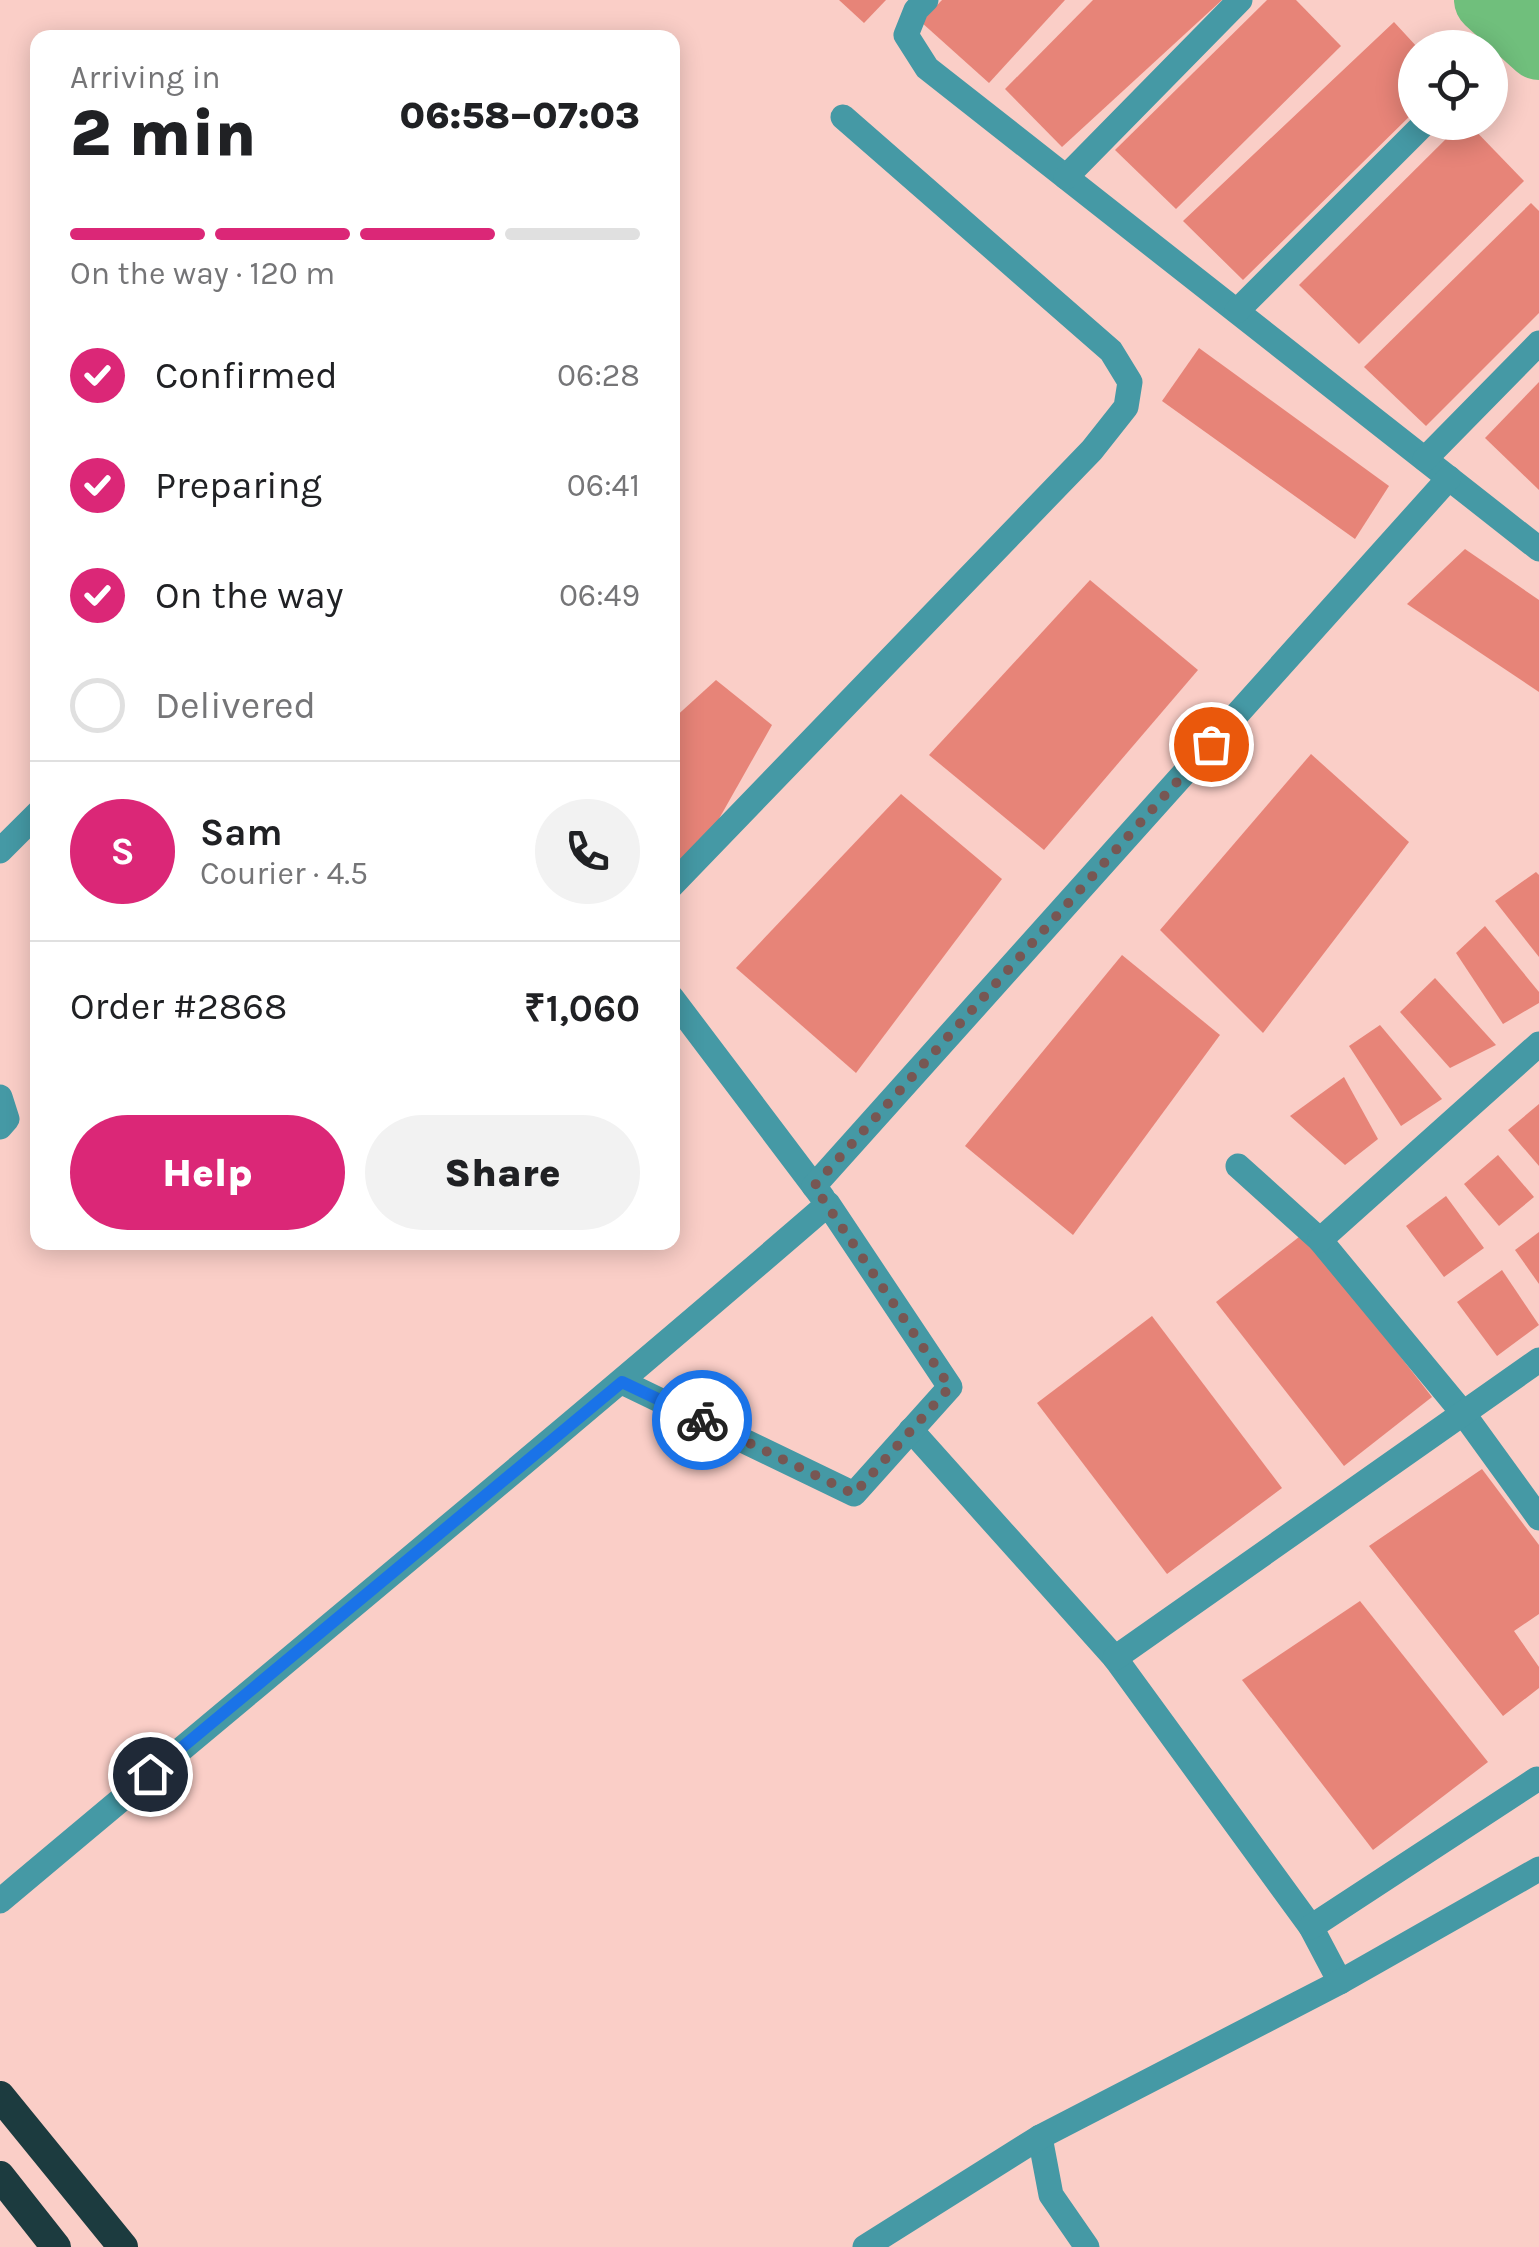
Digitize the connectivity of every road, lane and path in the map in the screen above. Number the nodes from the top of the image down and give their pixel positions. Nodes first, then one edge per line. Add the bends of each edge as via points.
1 (926, 0) edge
2 (1240, 0) edge
3 (843, 118) dead end
4 (1408, 140) edge
5 (1066, 177) junction
6 (1236, 311) junction
7 (1539, 342) edge
8 (1425, 459) junction
9 (1449, 478) junction
10 (1539, 549) edge
11 (30, 821) edge
12 (0, 850) edge
13 (680, 877) edge
14 (680, 1009) edge
15 (1539, 1044) edge
16 (0, 1097) edge
17 (0, 1127) edge
18 (1238, 1166) dead end
19 (821, 1195) junction
20 (1320, 1240) junction
21 (1539, 1360) edge
22 (622, 1382) junction
23 (1463, 1413) junction
24 (911, 1430) junction
25 (1539, 1518) edge
26 (1115, 1658) junction
27 (1536, 1778) edge
28 (1539, 1869) edge
29 (0, 1901) edge
30 (1311, 1927) junction
31 (1340, 1982) junction
32 (0, 2096) edge
33 (1040, 2137) junction
34 (0, 2176) edge
35 (56, 2247) edge
36 (123, 2247) edge
37 (865, 2247) edge
38 (1087, 2247) edge

1 - 5 street via 906,35 927,68
2 - 5 street
3 - 13 street via 1111,351 1130,382 1126,406 1092,450
4 - 6 street
5 - 6 street
6 - 8 street
7 - 8 street
8 - 9 street
9 - 10 street
9 - 19 street
11 - 12 street
14 - 19 street
15 - 20 street
16 - 17 street via 8,1119
18 - 20 street
19 - 22 street
19 - 24 street via 950,1387
20 - 23 street
21 - 23 street
22 - 24 street via 854,1494
22 - 29 street
23 - 25 street
23 - 26 street
24 - 26 street
26 - 30 street
27 - 30 street
28 - 31 street
30 - 31 street
31 - 33 street
32 - 36 highway
33 - 37 street
33 - 38 street via 1051,2195
34 - 35 highway

